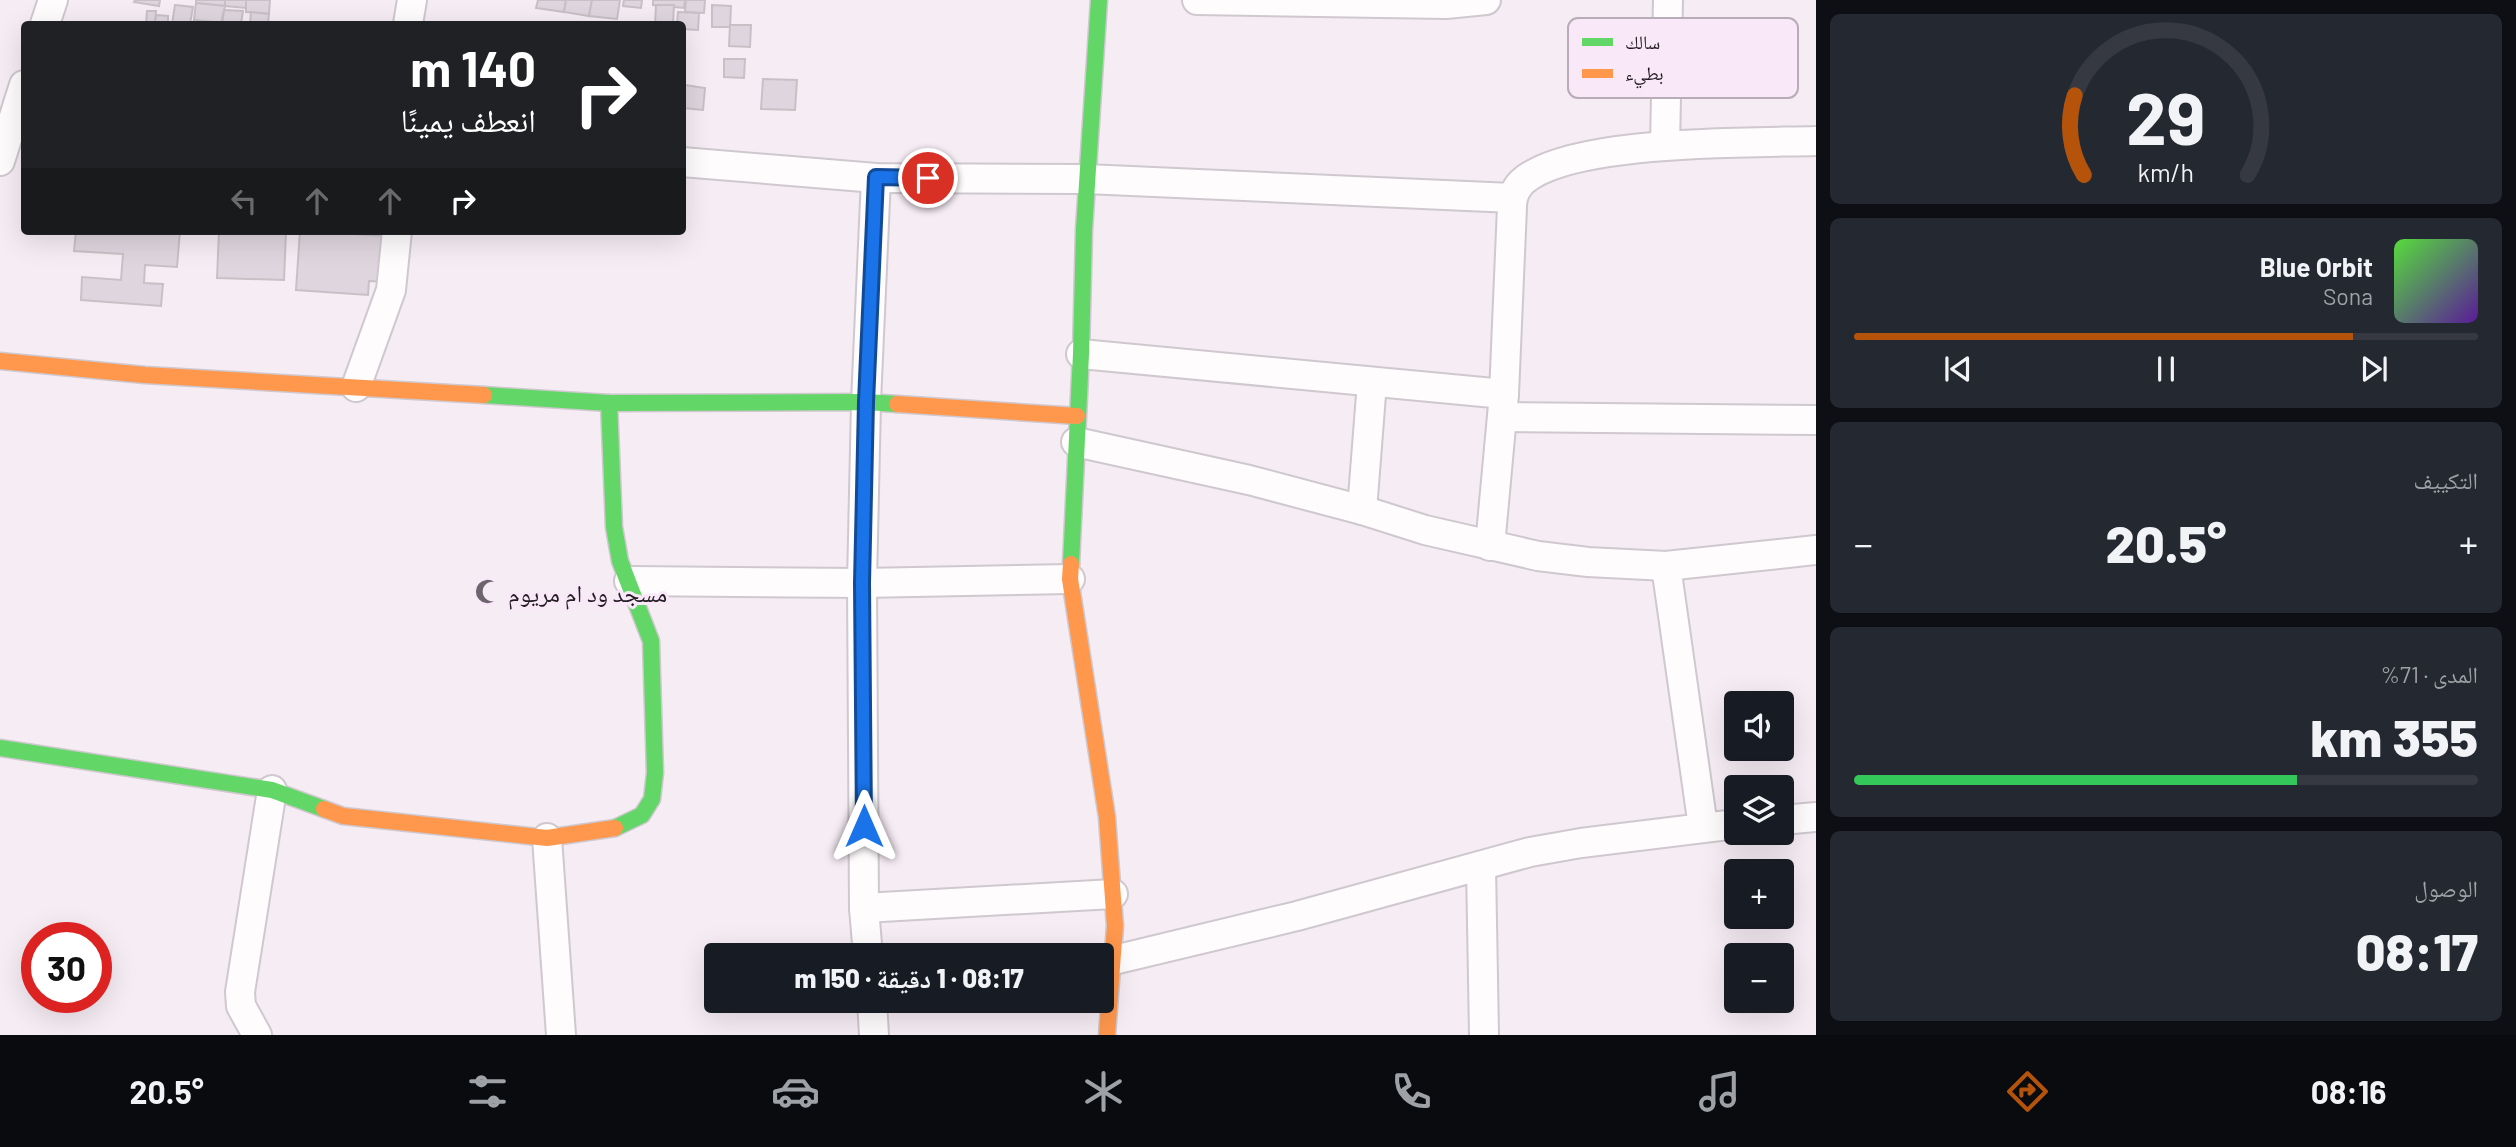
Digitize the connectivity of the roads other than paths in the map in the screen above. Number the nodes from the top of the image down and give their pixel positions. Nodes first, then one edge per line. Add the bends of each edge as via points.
1 (53, 0) edge
2 (412, 0) edge
3 (1099, 0) edge
4 (1197, 0) edge
5 (1486, 0) edge
6 (1668, 0) edge
7 (1668, 18) edge
8 (46, 21) edge
9 (408, 21) edge
10 (21, 95) edge
11 (1666, 98) edge
12 (1816, 141) edge
13 (1665, 145) junction
14 (0, 161) edge
15 (686, 162) edge
16 (876, 177) junction
17 (1086, 179) junction
18 (1513, 198) junction
19 (397, 235) edge
20 (1081, 354) junction
21 (0, 360) edge
22 (1372, 382) junction
23 (356, 387) junction
24 (866, 402) junction
25 (608, 403) junction
26 (1503, 406) junction
27 (1816, 420) edge
28 (1076, 429) junction
29 (1362, 510) junction
30 (1490, 546) junction
31 (1816, 551) edge
32 (1666, 566) junction
33 (1070, 579) junction
34 (629, 581) junction
35 (862, 583) junction
36 (0, 748) edge
37 (272, 790) junction
38 (1816, 817) edge
39 (1794, 819) edge
40 (1724, 825) edge
41 (1703, 827) junction
42 (547, 838) junction
43 (1481, 866) junction
44 (1113, 894) junction
45 (864, 908) junction
46 (867, 943) edge
47 (1114, 943) edge
48 (1114, 960) edge
49 (873, 1013) edge
50 (1109, 1013) edge
51 (257, 1035) edge
52 (561, 1035) edge
53 (874, 1035) edge
54 (1107, 1035) edge
55 (1484, 1035) edge

1 - 8 street
2 - 9 street
3 - 17 street
4 - 5 street via 1446,4
6 - 7 street
10 - 14 street
11 - 13 street
12 - 13 street
13 - 18 street via 1545,168 1522,182
15 - 16 street
16 - 17 street
16 - 24 street
17 - 18 street
17 - 20 street
18 - 26 street
19 - 23 street via 391,290
20 - 22 street
20 - 28 street
21 - 23 street via 145,375
22 - 26 street
22 - 29 street
23 - 25 street
24 - 25 street
24 - 28 street
24 - 35 street
25 - 34 street via 614,527
26 - 27 street
26 - 30 street
28 - 29 street
28 - 33 street
29 - 30 street
30 - 32 street via 1588,562
31 - 32 street
32 - 41 street
33 - 35 street
33 - 44 street via 1107,817
34 - 35 street
34 - 42 street via 651,641 652,799 642,815 620,827
35 - 45 street
36 - 37 street
37 - 42 street via 343,816
37 - 51 street via 240,992
38 - 39 street
40 - 41 street
41 - 43 street via 1581,843
42 - 52 street
43 - 48 street
43 - 55 street
44 - 45 street
44 - 47 street
45 - 46 street
49 - 53 street
50 - 54 street

